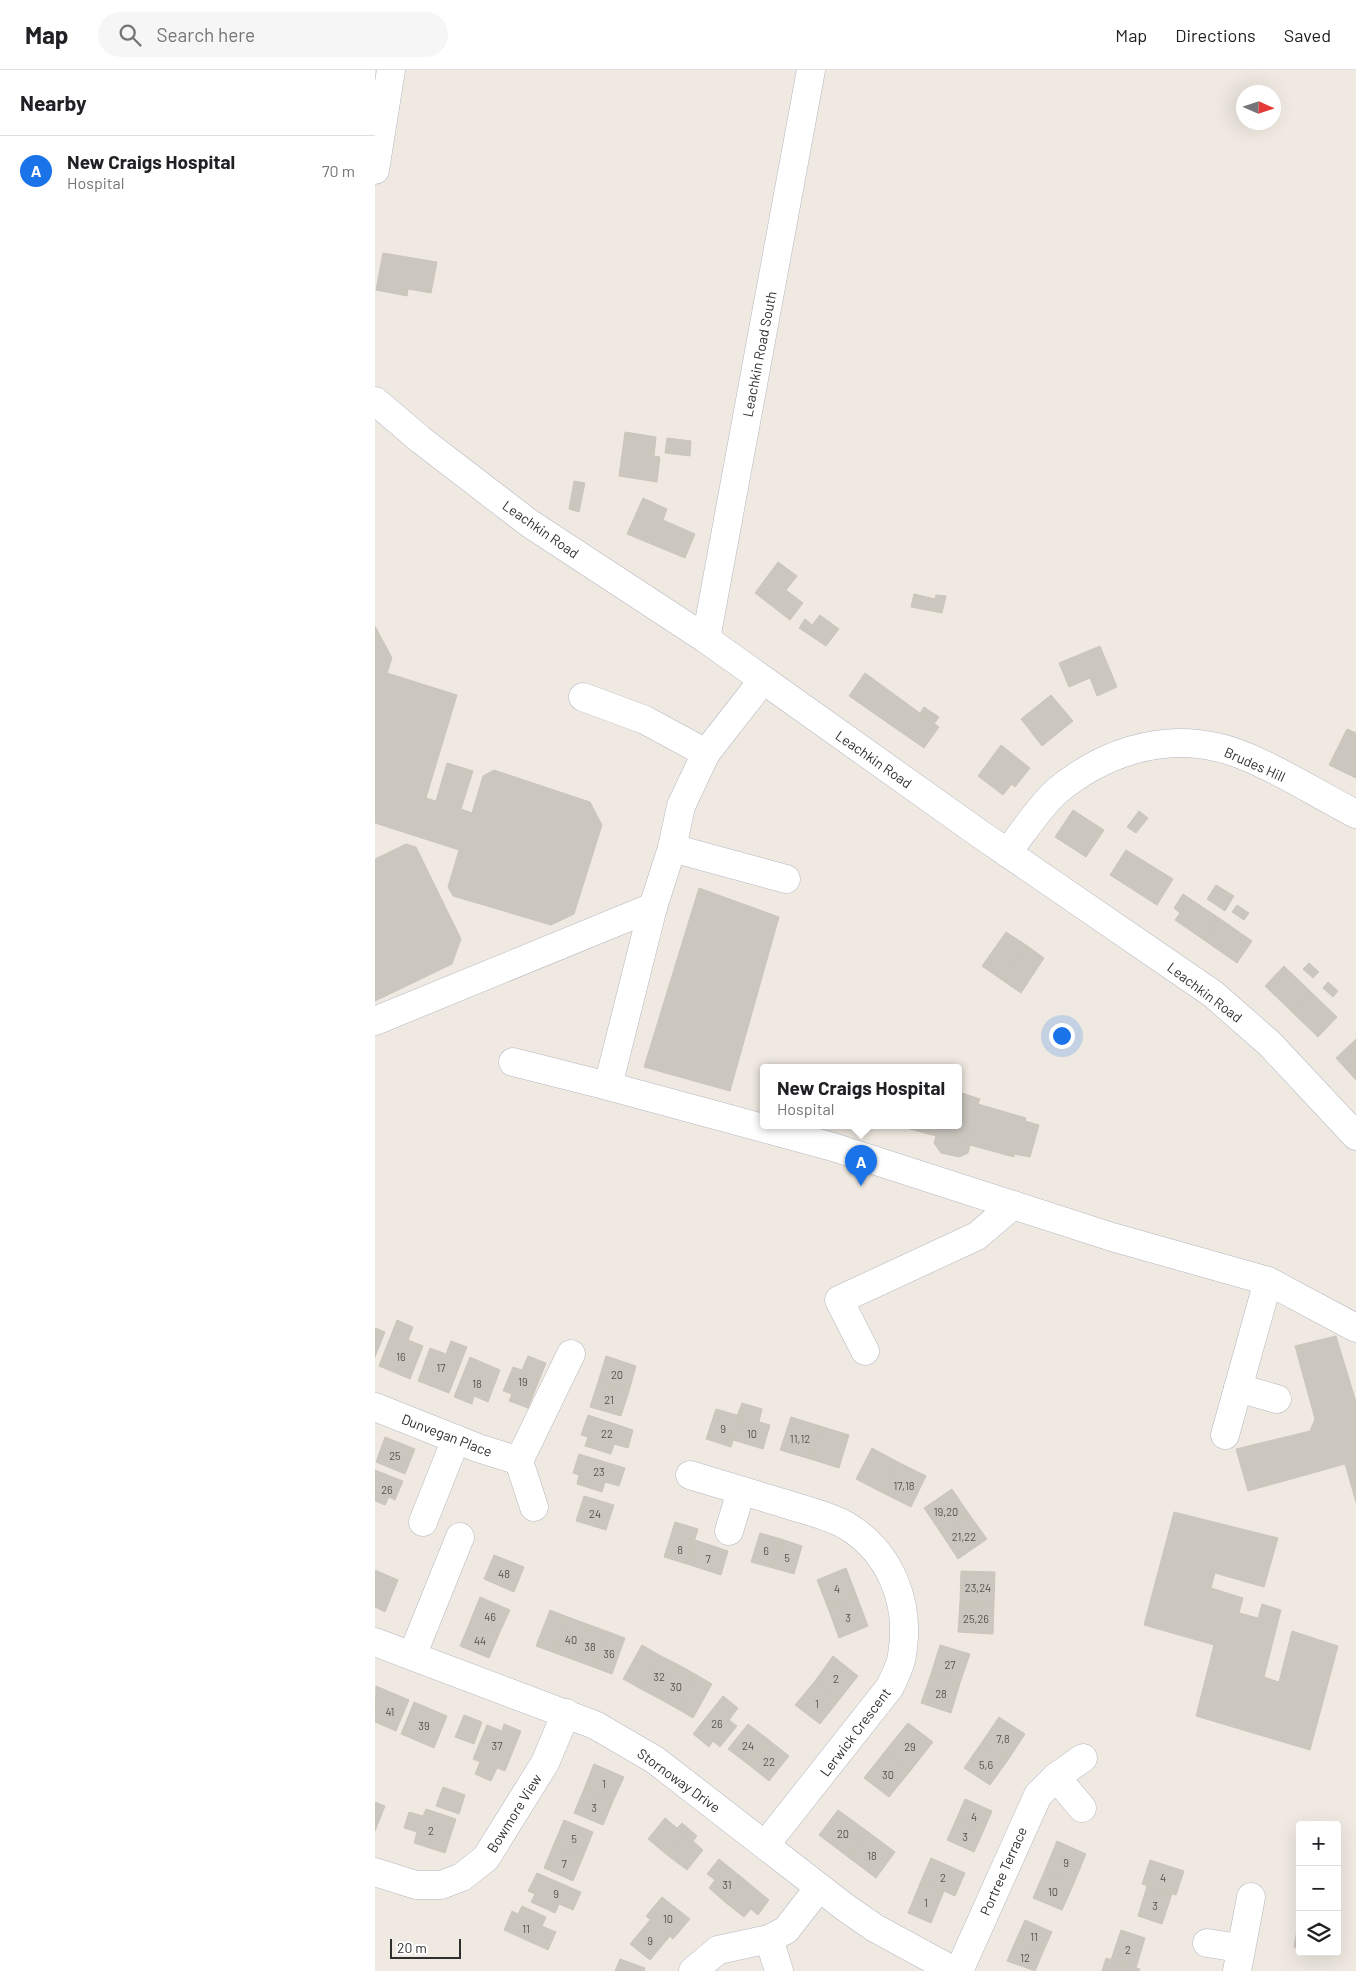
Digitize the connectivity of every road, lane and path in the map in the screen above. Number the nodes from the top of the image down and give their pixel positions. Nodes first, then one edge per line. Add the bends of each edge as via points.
1 (391, 70) edge
2 (811, 70) edge
3 (375, 170) edge
4 (375, 402) edge
5 (706, 638) junction
6 (763, 680) junction
7 (583, 697) dead end
8 (706, 753) junction
9 (1356, 814) edge
10 (672, 848) junction
11 (1007, 853) junction
12 (786, 879) dead end
13 (653, 908) junction
14 (375, 1021) edge
15 (513, 1062) dead end
16 (608, 1086) junction
17 (760, 1127) edge
18 (767, 1129) edge
19 (1356, 1136) edge
20 (1013, 1205) junction
21 (1268, 1281) junction
22 (1356, 1328) edge
23 (865, 1351) dead end
24 (571, 1354) dead end
25 (1238, 1388) junction
26 (1277, 1399) dead end
27 (375, 1407) edge
28 (1225, 1435) dead end
29 (456, 1439) junction
30 (519, 1461) junction
31 (690, 1475) dead end
32 (741, 1490) junction
33 (534, 1507) dead end
34 (423, 1522) dead end
35 (729, 1531) dead end
36 (460, 1537) dead end
37 (375, 1642) edge
38 (412, 1656) junction
39 (567, 1713) junction
40 (1083, 1758) dead end
41 (1056, 1777) junction
42 (1081, 1808) dead end
43 (766, 1844) junction
44 (375, 1872) edge
45 (818, 1888) junction
46 (1251, 1898) dead end
47 (769, 1939) junction
48 (1207, 1944) dead end
49 (1238, 1959) edge
50 (693, 1971) edge
51 (779, 1971) edge
52 (955, 1971) edge
53 (959, 1971) edge

1 - 3 street
2 - 5 street, Leachkin Road South
4 - 5 street, Leachkin Road via 529,523
5 - 6 street, Leachkin Road
6 - 8 street
6 - 11 street, Leachkin Road
7 - 8 street via 645,720
8 - 10 street via 681,806
9 - 11 street, Brudes Hill via 1230,751 1190,744 1151,746 1118,753 1056,792
10 - 12 street
10 - 13 street
11 - 19 street, Leachkin Road via 1213,994 1270,1044
13 - 14 street
13 - 16 street
15 - 16 street
16 - 17 street
18 - 20 street
20 - 21 street
20 - 23 street via 977,1236 839,1300
21 - 22 street
21 - 25 street
24 - 30 street
25 - 26 street
25 - 28 street
27 - 29 street, Dunvegan Place
29 - 30 street, Dunvegan Place
29 - 34 street
30 - 33 street
31 - 32 street, Lerwick Crescent
32 - 35 street
32 - 43 street, Lerwick Crescent via 845,1526 867,1542 888,1567 901,1597 905,1628 902,1656 890,1687
36 - 38 street
37 - 38 street, Stornoway Drive
38 - 39 street, Stornoway Drive
39 - 43 street, Stornoway Drive via 595,1725 655,1760
39 - 44 street, Bowmore View via 545,1763 486,1858 462,1877 441,1885 416,1885
40 - 41 street, Portree Terrace
41 - 42 street
41 - 53 street, Portree Terrace via 1038,1795 1030,1811
43 - 45 street, Stornoway Drive
45 - 47 street via 785,1930
45 - 52 street, Stornoway Drive via 875,1928
46 - 49 street
47 - 50 street via 718,1950
47 - 51 street
48 - 49 street

